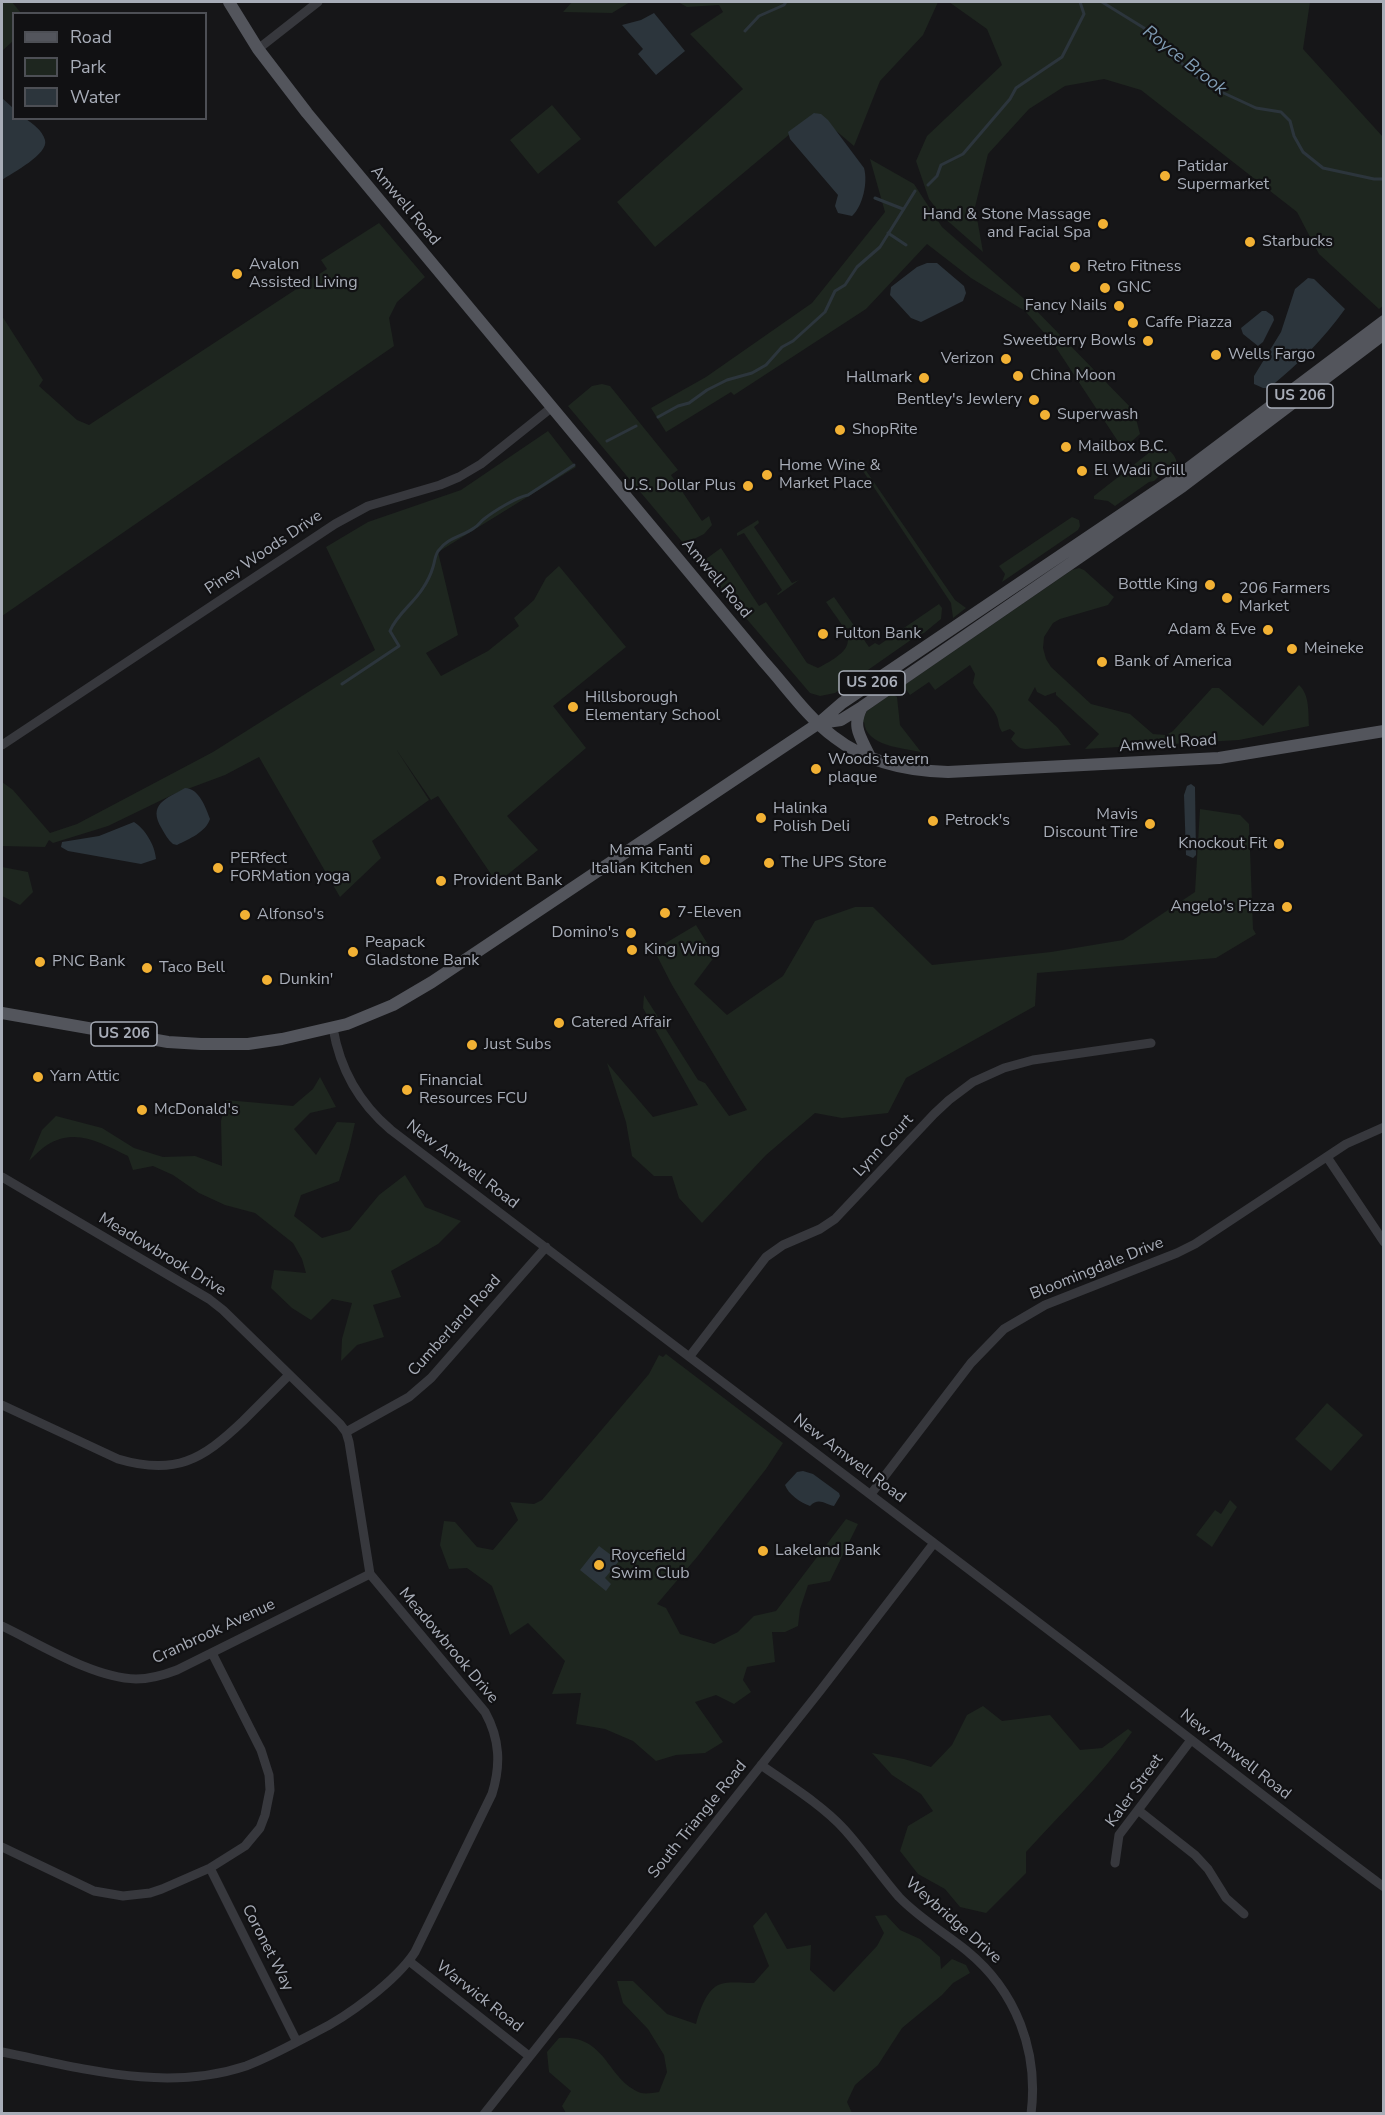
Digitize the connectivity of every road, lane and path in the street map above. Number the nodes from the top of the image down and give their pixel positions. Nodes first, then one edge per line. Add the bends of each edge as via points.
1 (229, 2) edge
2 (318, 2) edge
3 (258, 48) junction
4 (1383, 321) edge
5 (1383, 334) edge
6 (551, 408) junction
7 (862, 706) junction
8 (819, 723) junction
9 (1383, 731) edge
10 (2, 745) edge
11 (870, 757) junction
12 (2, 1017) edge
13 (333, 1028) junction
14 (1151, 1043) dead end
15 (1383, 1127) edge
16 (1327, 1157) junction
17 (2, 1177) edge
18 (1383, 1242) edge
19 (546, 1247) junction
20 (690, 1356) junction
21 (289, 1374) junction
22 (2, 1405) edge
23 (346, 1432) junction
24 (871, 1494) junction
25 (934, 1543) junction
26 (369, 1574) junction
27 (2, 1626) edge
28 (212, 1653) junction
29 (1191, 1740) junction
30 (761, 1765) junction
31 (1138, 1810) junction
32 (2, 1847) edge
33 (1115, 1863) dead end
34 (210, 1868) junction
35 (1383, 1887) edge
36 (1244, 1914) dead end
37 (409, 1961) junction
38 (297, 2042) junction
39 (2, 2052) edge
40 (529, 2056) junction
41 (484, 2114) edge
42 (1031, 2114) edge

1 - 3 main road, Amwell Road
2 - 3 street
3 - 6 main road, Amwell Road via 307,113
4 - 8 main road, US 206 via 1174,479
5 - 7 main road, US 206 via 1183,486
6 - 8 main road, Amwell Road
6 - 10 street, Piney Woods Drive via 468,472 440,485 368,506 335,524
7 - 8 main road, US 206 via 841,720
7 - 11 main road via 857,726
8 - 11 main road, Amwell Road via 835,738
8 - 13 main road, US 206 via 432,982 393,1005
9 - 11 main road, Amwell Road via 1220,758 1110,765 948,772 904,767
12 - 13 main road, US 206 via 201,1044 248,1044
13 - 19 street, New Amwell Road via 346,1072 377,1118
14 - 20 street, Lynn Court via 1019,1063 986,1075 961,1090 835,1219 766,1257
15 - 16 street, Bloomingdale Drive
16 - 18 street
16 - 24 street, Bloomingdale Drive via 1196,1244 1045,1305 1004,1329 971,1363
17 - 21 street, Meadowbrook Drive via 209,1299
19 - 20 street, New Amwell Road
19 - 23 street, Cumberland Road via 431,1378 409,1397
20 - 24 street, New Amwell Road
21 - 22 street via 218,1444 188,1461 163,1466 117,1459
21 - 23 street, Meadowbrook Drive
23 - 26 street
24 - 25 street, New Amwell Road
25 - 29 street, New Amwell Road
25 - 30 street, South Triangle Road
26 - 28 street, Cranbrook Avenue
26 - 37 street, Meadowbrook Drive via 485,1712 498,1753 492,1794
27 - 28 street, Cranbrook Avenue via 99,1672 124,1678 164,1675
28 - 34 street via 261,1750 270,1790 265,1815 252,1838
29 - 31 street, Kaler Street
29 - 35 street, New Amwell Road
30 - 40 street, South Triangle Road
30 - 42 street, Weybridge Drive via 833,1818 900,1897 967,1950 999,1982 1018,2017 1029,2050
31 - 33 street, Kaler Street via 1119,1835
31 - 36 street via 1195,1855 1226,1898
32 - 34 street via 94,1891 123,1896 150,1893
34 - 38 street, Coronet Way
37 - 38 street, Meadowbrook Drive via 350,2013
37 - 40 street, Warwick Road
38 - 39 street, Meadowbrook Drive via 235,2069 172,2079 133,2077
40 - 41 street, South Triangle Road

